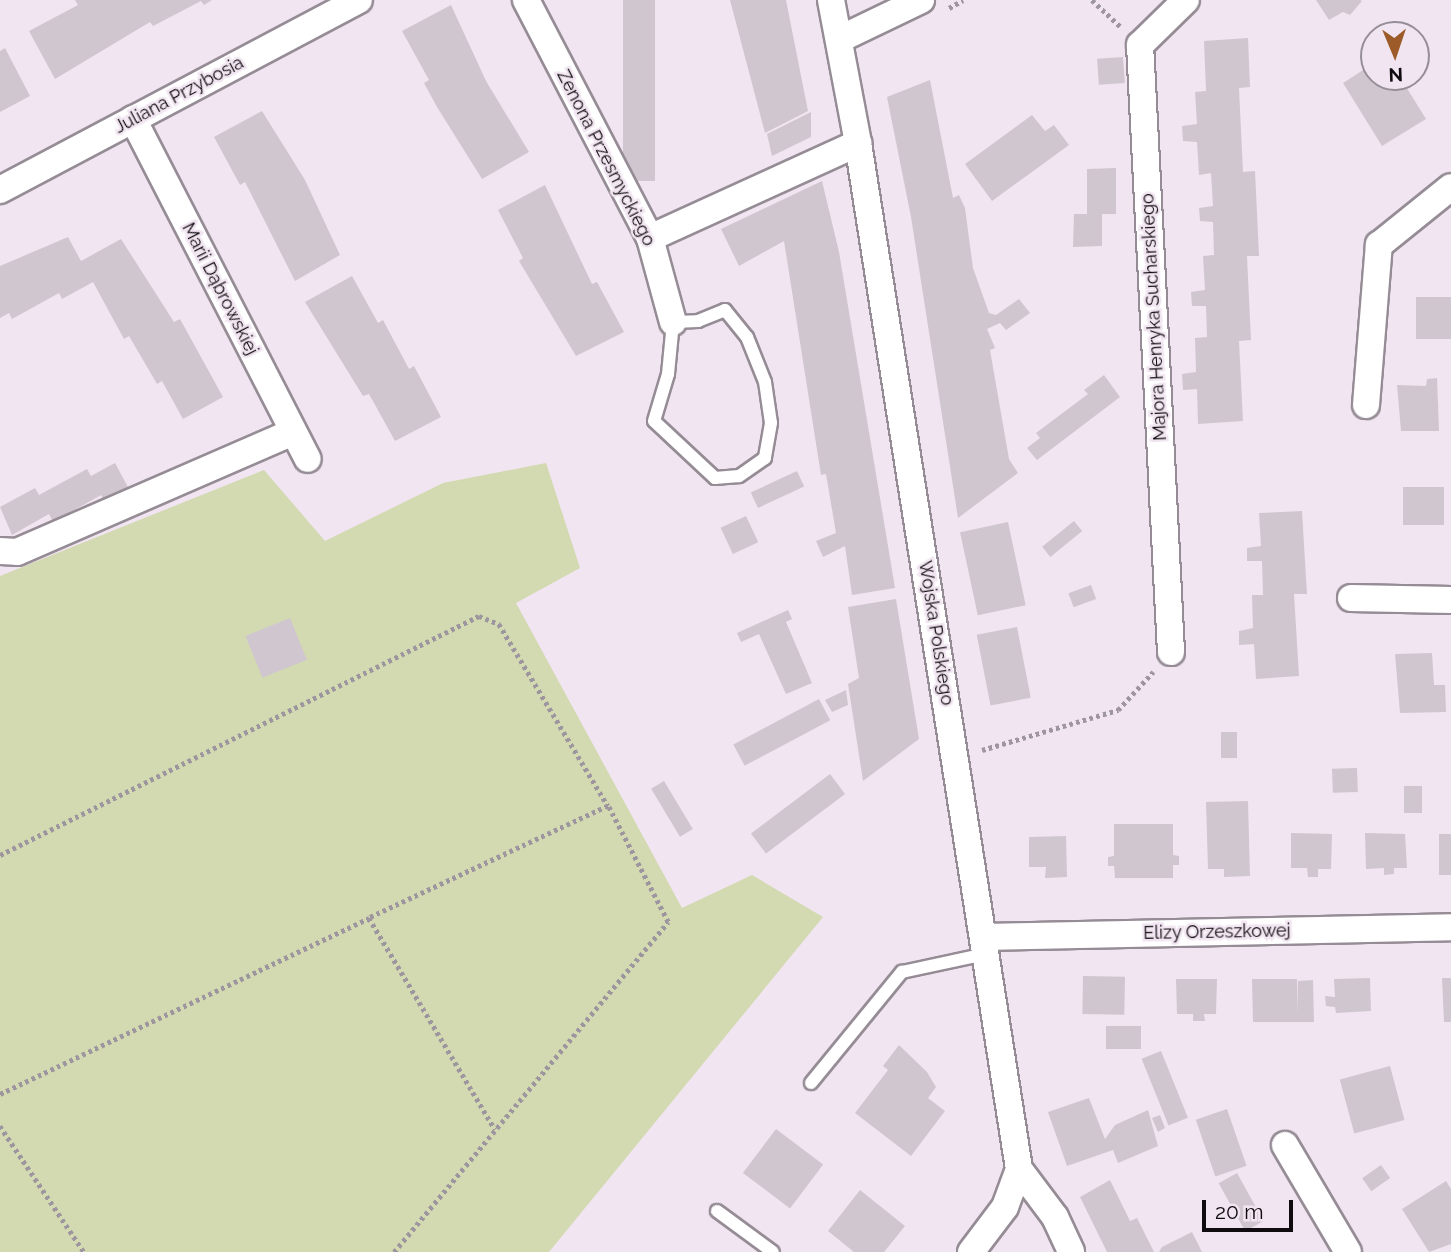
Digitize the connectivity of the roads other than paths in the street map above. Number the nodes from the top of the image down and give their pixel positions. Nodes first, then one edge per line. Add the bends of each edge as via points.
1 (359, 0) edge
2 (526, 0) edge
3 (831, 0) edge
4 (922, 0) edge
5 (1186, 0) edge
6 (840, 38) junction
7 (133, 119) junction
8 (858, 143) junction
9 (1451, 187) edge
10 (0, 190) edge
11 (650, 238) junction
12 (673, 322) junction
13 (1366, 405) dead end
14 (293, 432) junction
15 (309, 459) dead end
16 (0, 551) edge
17 (1351, 598) dead end
18 (1451, 600) edge
19 (1171, 652) road end
20 (1451, 927) edge
21 (985, 946) junction
22 (811, 1083) dead end
23 (1285, 1145) dead end
24 (1019, 1169) junction
25 (718, 1210) dead end
26 (773, 1252) edge
27 (971, 1252) edge
28 (1071, 1252) edge
29 (1348, 1252) edge

1 - 7 street, Juliana Przybosia
2 - 11 street, Zenona Przesmyckiego
3 - 6 street, Wojska Polskiego
4 - 6 street
5 - 19 street, Majora Henryka Sucharskiego via 1140,45
6 - 8 street, Wojska Polskiego
7 - 10 street, Juliana Przybosia
7 - 14 street, Marii Dąbrowskiej
8 - 11 street
8 - 21 street, Wojska Polskiego
9 - 13 street via 1379,245
11 - 12 street, Zenona Przesmyckiego
12 - 12 lane via 668,374 654,421 715,478 739,475 765,458 771,423 765,382 747,337 725,310 698,321
14 - 15 street, Marii Dąbrowskiej
14 - 16 street via 17,552
17 - 18 street
20 - 21 street, Elizy Orzeszkowej
21 - 22 lane via 902,972
21 - 24 street, Wojska Polskiego
23 - 29 street
24 - 27 street via 1005,1207
24 - 28 street, Wojska Polskiego via 1055,1217
25 - 26 lane

